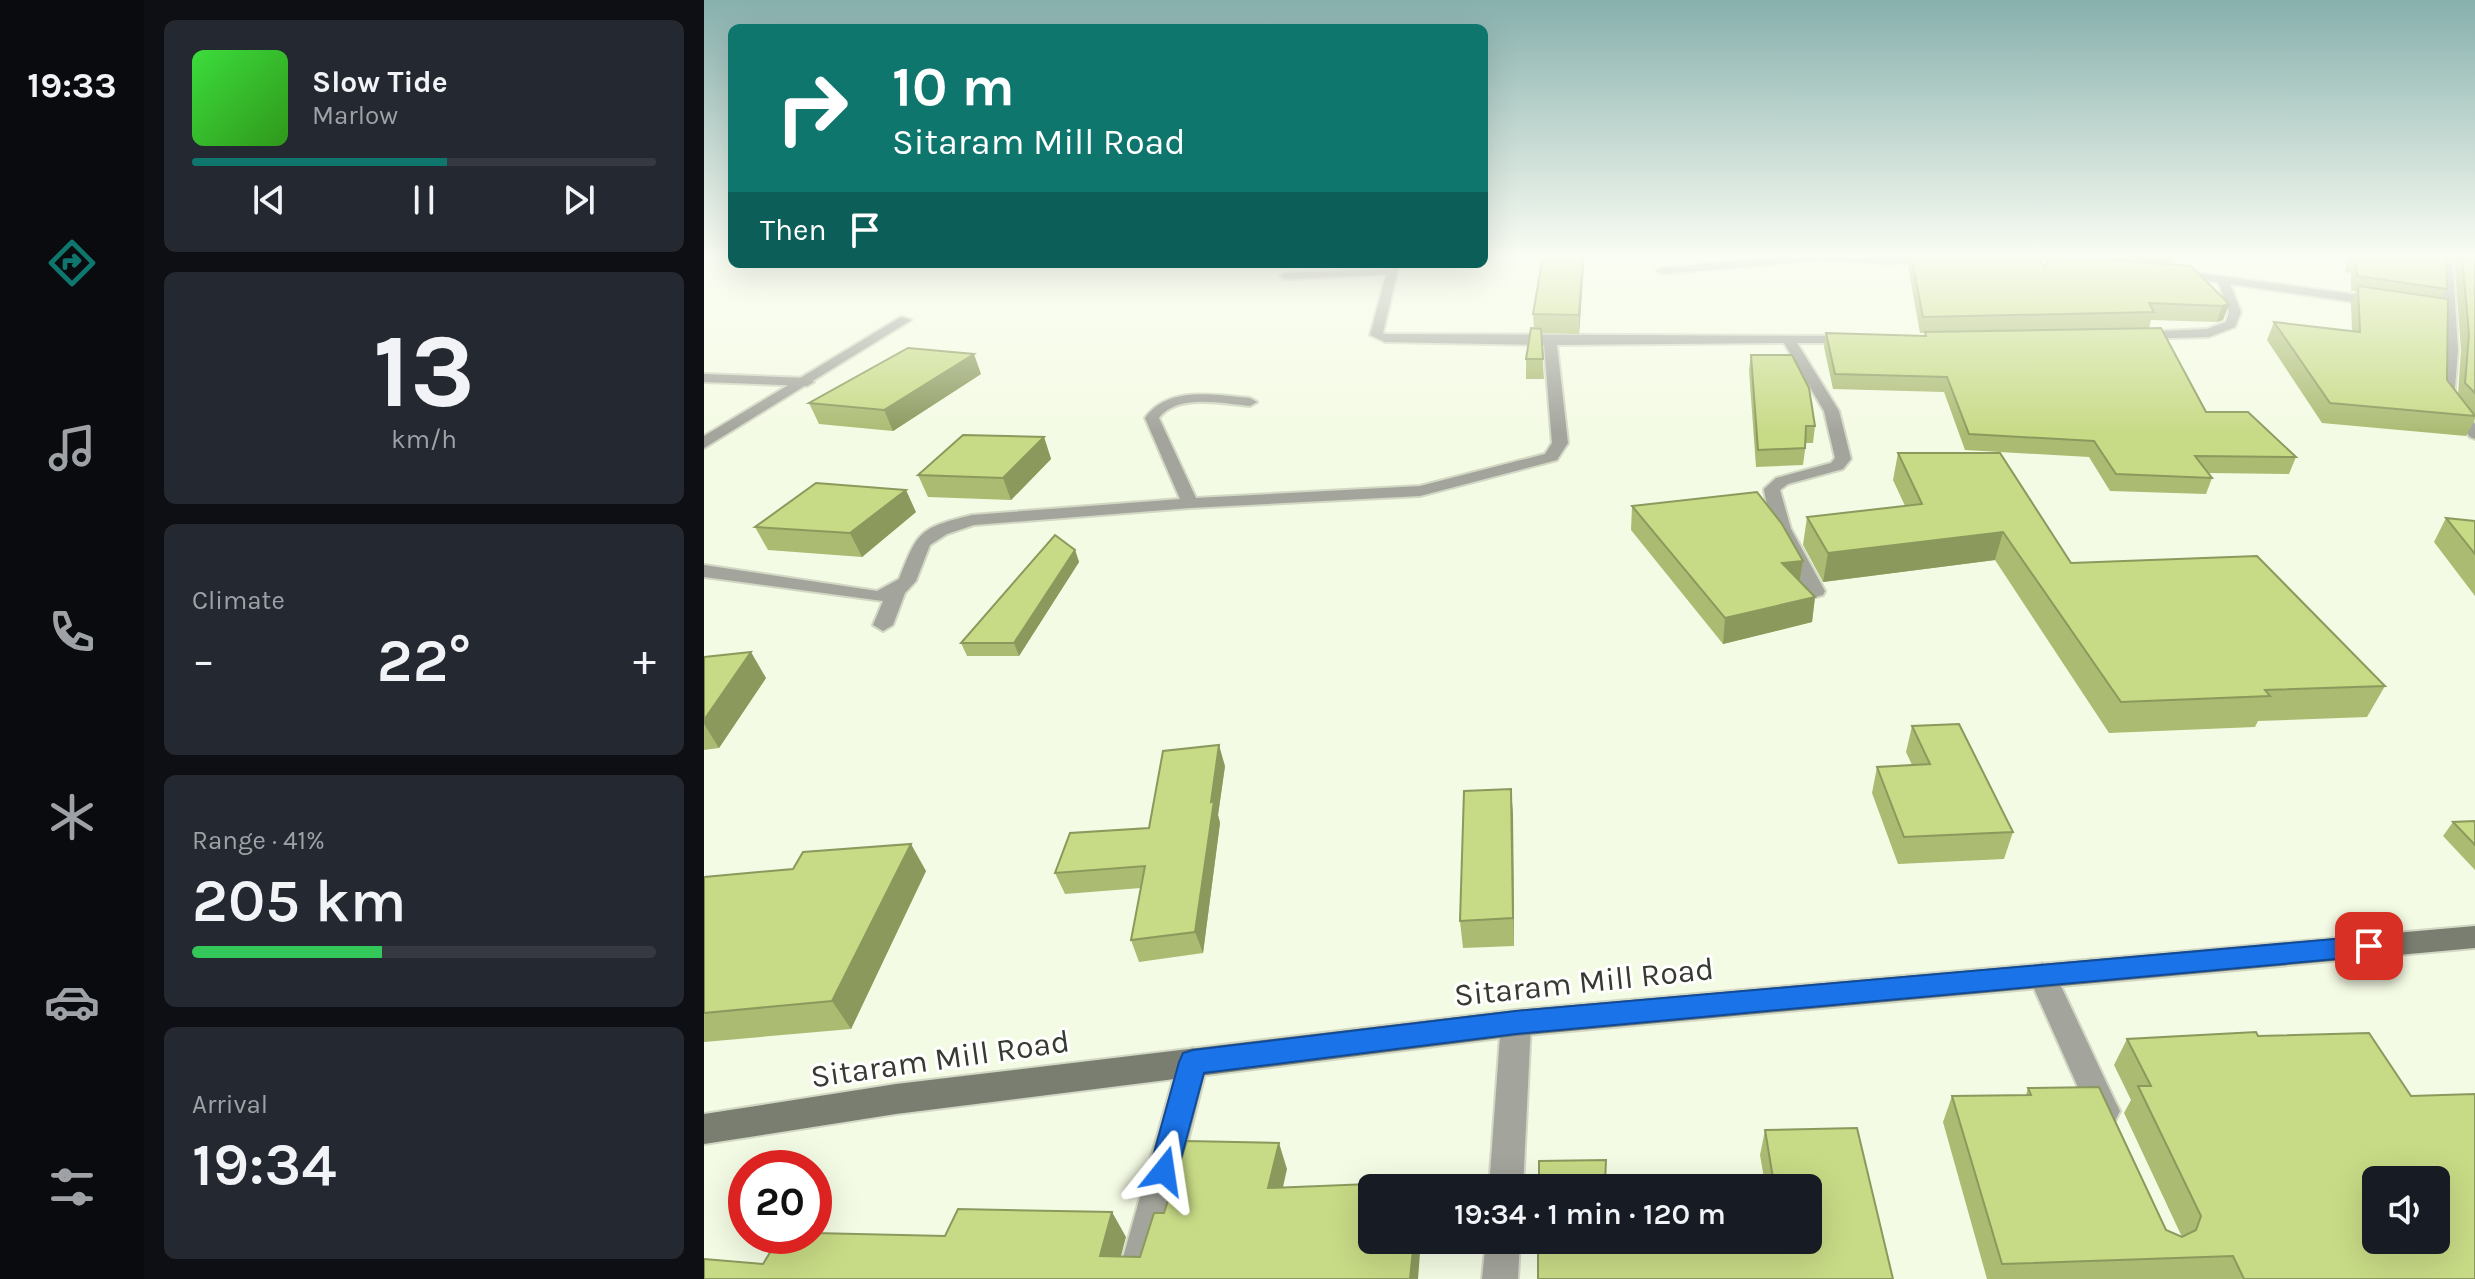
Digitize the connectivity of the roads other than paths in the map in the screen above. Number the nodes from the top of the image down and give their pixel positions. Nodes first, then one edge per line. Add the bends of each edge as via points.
1 (1381, 315) edge
2 (2234, 315) edge
3 (2448, 315) edge
4 (905, 320) dead end
5 (2127, 337) edge
6 (1862, 339) edge
7 (1788, 340) junction
8 (1550, 341) junction
9 (704, 378) edge
10 (807, 382) junction
11 (1250, 402) dead end
12 (2475, 434) edge
13 (704, 443) edge
14 (1190, 503) junction
15 (704, 571) edge
16 (1816, 591) dead end
17 (896, 593) junction
18 (883, 625) dead end
19 (2475, 937) edge
20 (2042, 975) junction
21 (1516, 1023) junction
22 (1193, 1062) junction
23 (704, 1129) edge
24 (2119, 1144) edge
25 (1507, 1174) edge
26 (1502, 1254) edge
27 (1135, 1279) edge
28 (1500, 1279) edge

1 - 8 street via 1376,335 1385,338
2 - 5 street via 2231,324 2209,333
3 - 12 street via 2447,400
4 - 10 street
6 - 7 street
7 - 8 street
7 - 16 street via 1826,396 1843,449 1837,466 1782,481 1772,489 1772,502
8 - 14 street via 1560,443 1551,457 1420,491
9 - 10 street
10 - 13 street
11 - 14 street via 1189,399 1156,410 1152,418
14 - 17 street via 972,520 924,542 905,586
15 - 17 street via 878,597
17 - 18 street
19 - 20 main road, Sitaram Mill Road
20 - 21 main road, Sitaram Mill Road
20 - 24 street
21 - 22 main road, Sitaram Mill Road
21 - 25 street
22 - 23 main road, Sitaram Mill Road
22 - 27 street
26 - 28 street

